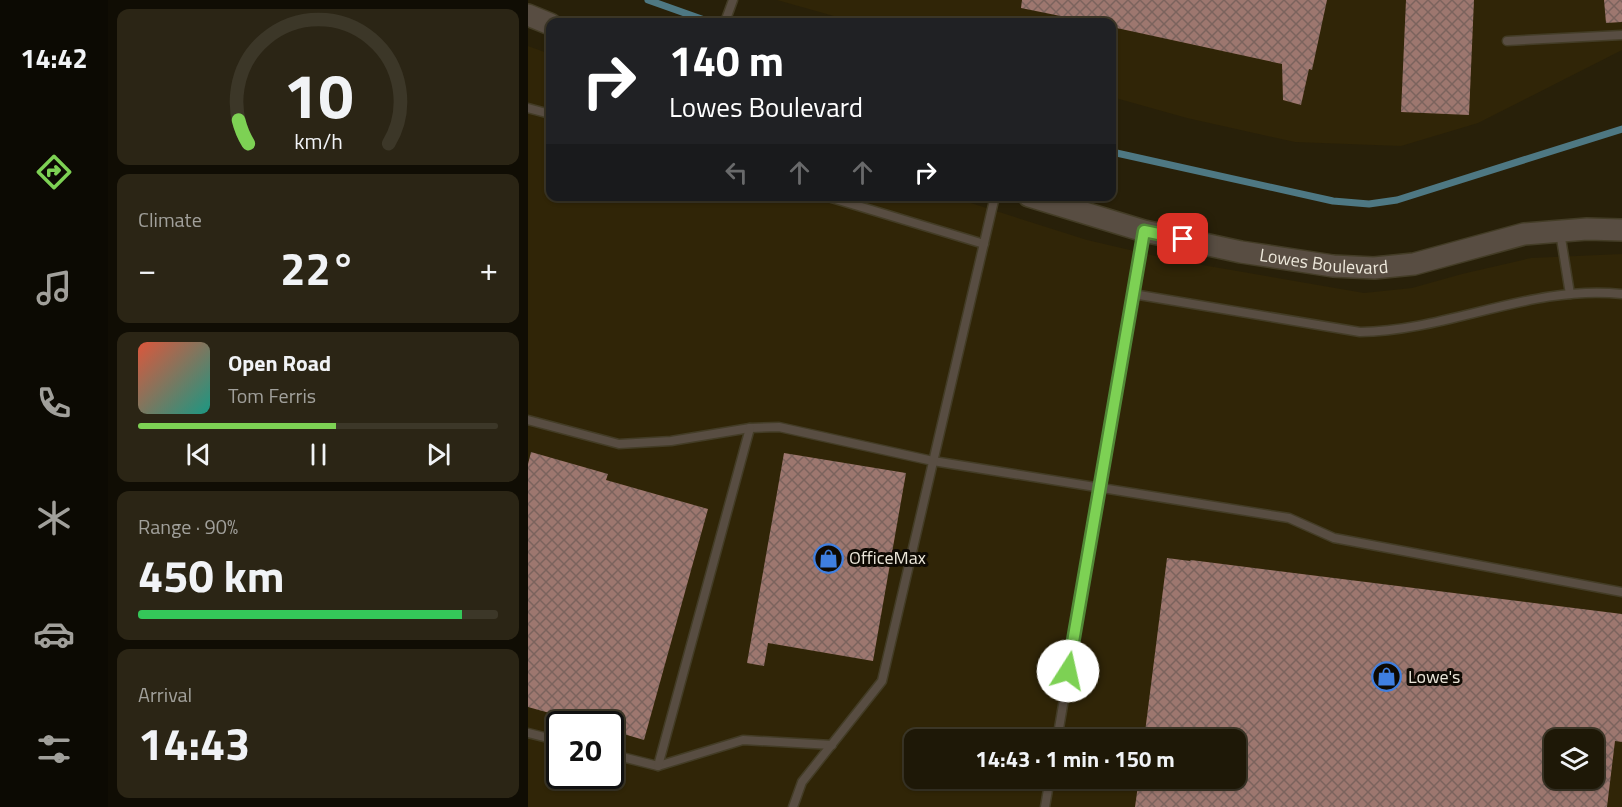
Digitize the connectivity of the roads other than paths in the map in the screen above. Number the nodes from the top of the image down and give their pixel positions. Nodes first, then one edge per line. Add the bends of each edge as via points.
1 (733, 0) edge
2 (528, 15) edge
3 (726, 18) edge
4 (546, 22) edge
5 (1622, 34) edge
6 (1507, 41) dead end
7 (528, 108) edge
8 (546, 113) edge
9 (842, 201) edge
10 (994, 201) edge
11 (1045, 201) edge
12 (1560, 230) junction
13 (1622, 230) edge
14 (1144, 231) junction
15 (984, 244) junction
16 (1133, 294) junction
17 (1570, 294) junction
18 (1622, 294) edge
19 (528, 420) edge
20 (750, 428) junction
21 (933, 461) junction
22 (1099, 488) junction
23 (1622, 591) edge
24 (1059, 729) edge
25 (528, 733) edge
26 (546, 738) edge
27 (832, 745) junction
28 (624, 758) edge
29 (658, 766) junction
30 (1048, 789) edge
31 (793, 807) edge
32 (1045, 807) edge

1 - 3 lane
2 - 4 street
5 - 6 lane
7 - 8 lane
9 - 15 lane
10 - 15 lane
11 - 14 street, Lowes Boulevard
12 - 13 street, Lowes Boulevard
12 - 14 street, Lowes Boulevard via 1524,234 1414,264 1374,268 1241,252
12 - 17 lane
14 - 16 lane
15 - 21 lane
16 - 17 lane via 1360,332 1429,325
16 - 22 lane
17 - 18 lane
19 - 20 lane via 619,444 671,441
20 - 21 lane via 779,427
20 - 29 lane
21 - 22 lane
21 - 27 lane via 882,681
22 - 23 lane via 1289,518 1334,538
22 - 24 lane
25 - 26 lane
27 - 29 lane via 743,740
27 - 31 lane via 802,782
28 - 29 lane
30 - 32 lane

